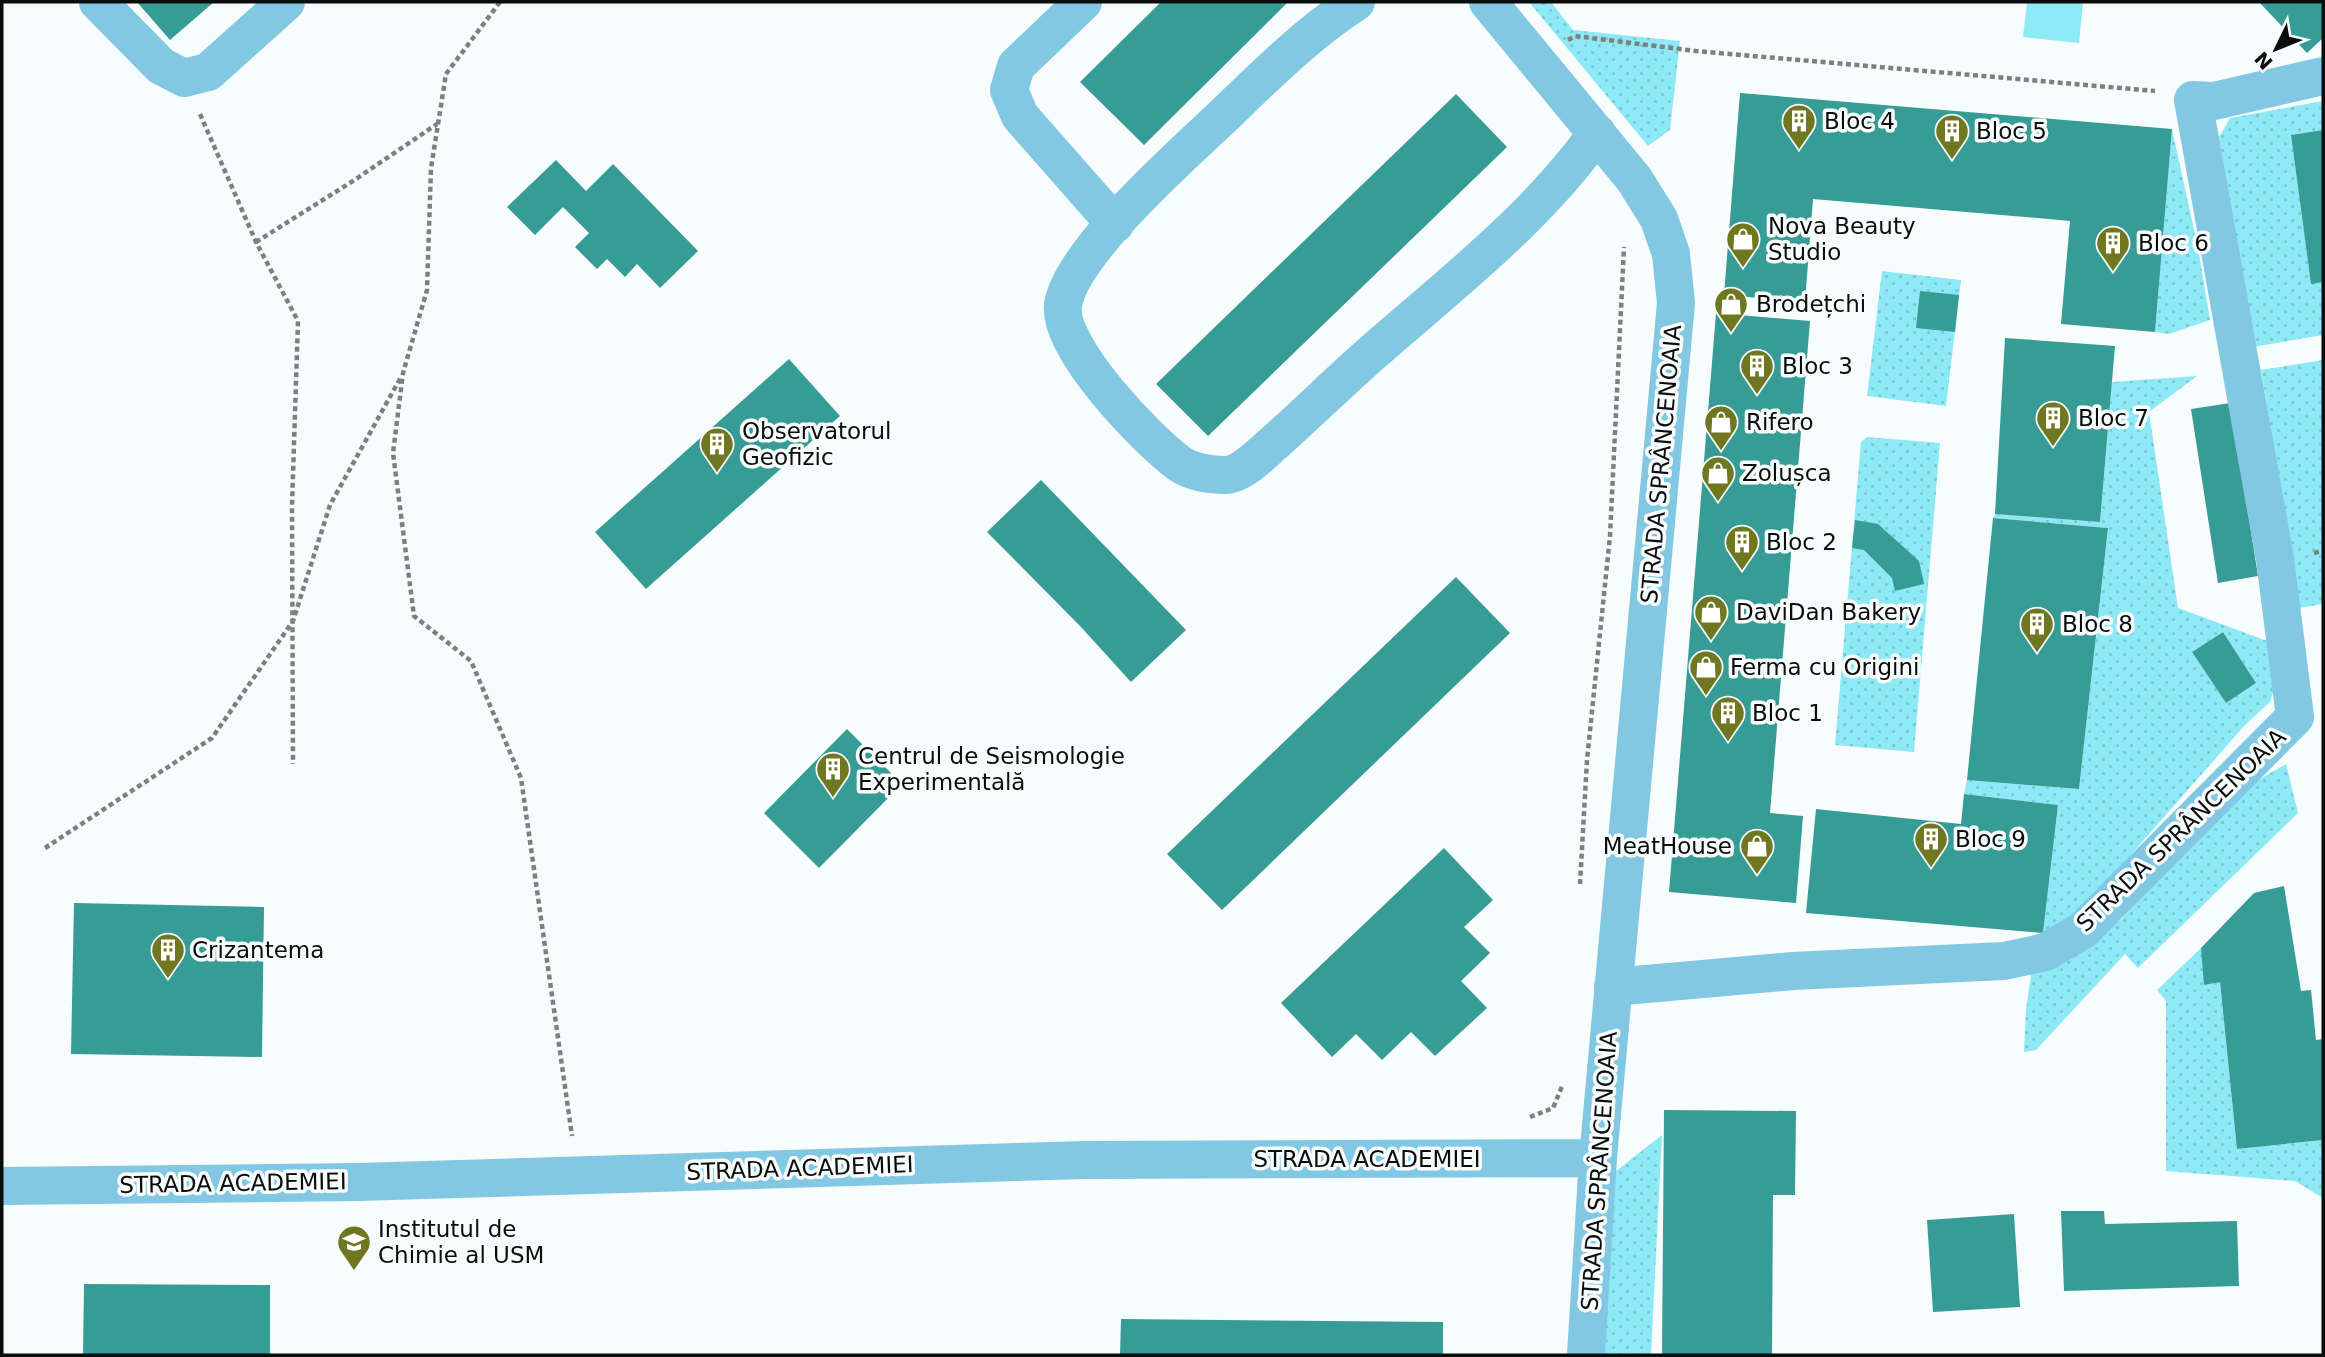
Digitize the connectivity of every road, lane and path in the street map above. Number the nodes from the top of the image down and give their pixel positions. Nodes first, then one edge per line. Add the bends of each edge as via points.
1 (99, 2) edge
2 (286, 2) edge
3 (500, 2) edge
4 (1083, 2) edge
5 (1356, 2) edge
6 (1488, 2) edge
7 (1565, 42) dead end
8 (2323, 76) edge
9 (184, 78) junction
10 (2155, 91) dead end
11 (438, 124) junction
12 (1597, 133) junction
13 (1115, 224) junction
14 (256, 242) junction
15 (1624, 246) dead end
16 (403, 373) junction
17 (293, 621) junction
18 (293, 764) dead end
19 (45, 848) dead end
20 (1579, 895) dead end
21 (1612, 987) junction
22 (1563, 1083) dead end
23 (1528, 1118) dead end
24 (572, 1138) dead end
25 (1598, 1158) junction
26 (2, 1186) edge
27 (1586, 1355) edge

1 - 9 street via 161,66
2 - 9 street via 208,72
3 - 11 path via 446,74
4 - 13 street via 1016,66 1009,90 1020,116
5 - 13 street via 1258,84
6 - 12 street, STRADA SPRÂNCENOAIA
7 - 10 path via 1575,36 1696,51
8 - 21 street, STRADA SPRÂNCENOAIA via 2214,101 2193,100 2275,559 2295,717 2083,930 2046,952 2004,961 1793,971
9 - 14 path
11 - 14 path
11 - 16 path via 431,167 427,290
12 - 13 street via 1550,191 1457,280 1274,443 1230,475 1205,474 1182,465 1136,425 1074,348 1063,320 1063,304 1077,270
12 - 21 street, STRADA SPRÂNCENOAIA via 1659,219 1671,254 1676,303
14 - 17 path via 298,321
15 - 20 path via 1610,536 1587,760
16 - 17 path via 330,505
16 - 24 path via 393,453 414,616 471,662 521,778
17 - 18 path
17 - 19 path via 212,737
21 - 25 street, STRADA SPRÂNCENOAIA
22 - 23 path via 1553,1108
25 - 26 street, STRADA ACADEMIEI via 1085,1160 358,1182
25 - 27 street, STRADA SPRÂNCENOAIA

